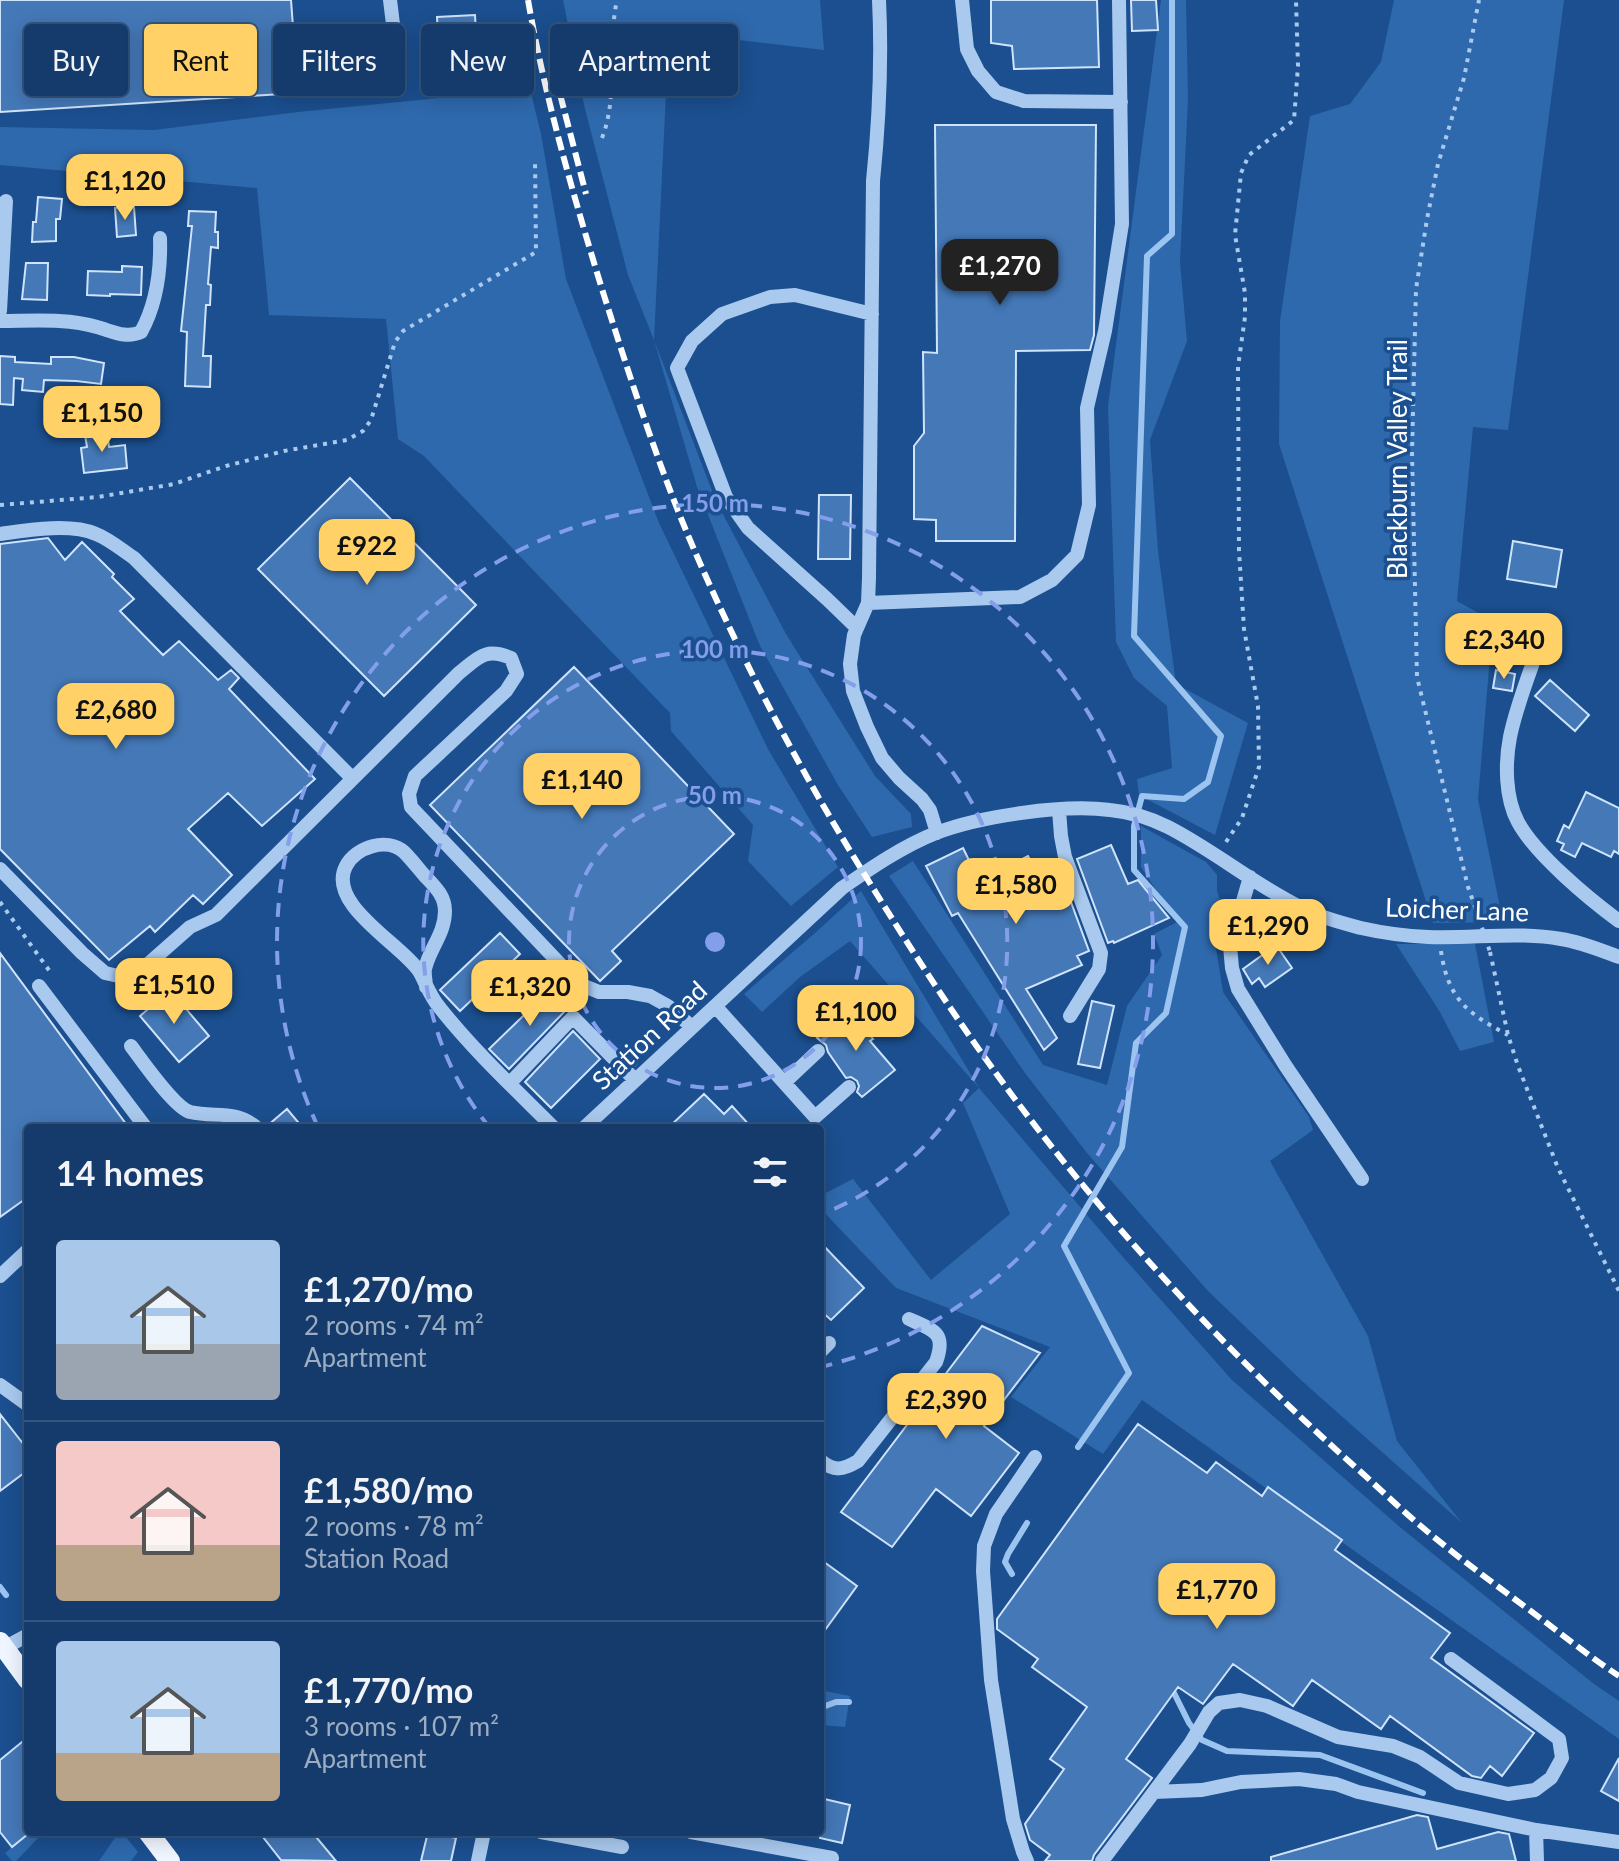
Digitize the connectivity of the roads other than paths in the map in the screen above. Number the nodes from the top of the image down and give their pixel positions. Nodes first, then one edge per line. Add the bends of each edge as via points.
1 (390, 0) edge
2 (879, 0) edge
3 (962, 0) edge
4 (1119, 0) edge
5 (393, 24) edge
6 (1121, 102) junction
7 (6, 201) dead end
8 (160, 238) dead end
9 (0, 311) edge
10 (872, 314) junction
11 (0, 321) edge
12 (0, 534) edge
13 (868, 603) junction
14 (857, 628) junction
15 (1542, 637) dead end
16 (352, 778) junction
17 (1059, 810) junction
18 (1126, 812) joint
19 (937, 833) junction
20 (0, 869) edge
21 (1250, 877) junction
22 (1619, 921) edge
23 (1619, 957) edge
24 (39, 986) dead end
25 (426, 987) junction
26 (716, 1007) junction
27 (1070, 1016) dead end
28 (692, 1027) junction
29 (131, 1046) dead end
30 (818, 1051) dead end
31 (635, 1080) junction
32 (785, 1082) junction
33 (510, 1083) junction
34 (849, 1087) dead end
35 (143, 1124) edge
36 (252, 1124) edge
37 (550, 1124) edge
38 (588, 1124) edge
39 (1362, 1179) dead end
40 (24, 1254) edge
41 (0, 1276) edge
42 (909, 1319) dead end
43 (0, 1385) edge
44 (24, 1402) edge
45 (1035, 1457) dead end
46 (824, 1463) edge
47 (24, 1637) edge
48 (2, 1645) edge
49 (1451, 1659) dead end
50 (24, 1675) edge
51 (1154, 1792) junction
52 (1536, 1830) junction
53 (483, 1836) edge
54 (563, 1836) edge
55 (708, 1836) edge
56 (1619, 1842) edge
57 (622, 1847) dead end
58 (786, 1855) edge
59 (832, 1858) dead end
60 (478, 1861) edge
61 (1027, 1861) edge
62 (1102, 1861) edge
63 (1537, 1861) edge

1 - 5 street
2 - 10 street
3 - 6 street via 967,49 996,92 1024,101
4 - 6 street
6 - 13 street via 1122,224 1087,408 1089,505 1077,555 1052,580 1020,597
7 - 9 street
8 - 11 street via 154,302 141,332 134,336 66,322
10 - 13 street
10 - 14 street via 795,295 770,297 722,314 692,341 677,368 726,497 748,528
12 - 16 street via 80,529 134,558
13 - 14 street
14 - 19 street via 850,664 853,691 867,727 882,758 930,810
15 - 22 street via 1510,738 1510,799 1518,822 1537,848
16 - 20 street via 216,915 190,927 139,972 123,977 105,973 82,953
16 - 28 street via 482,655 511,658 517,674 506,691 415,776 411,807 579,984 599,992 650,996
17 - 18 street, Station Road
17 - 19 street, Station Road
17 - 27 street via 1065,857 1101,953 1099,969
18 - 21 street, Loicher Lane via 1167,827
19 - 26 street, Station Road via 842,888
21 - 23 street, Loicher Lane via 1303,909 1392,935 1563,939
21 - 39 street via 1230,946 1238,989
24 - 35 street
25 - 25 street via 425,969 445,911 441,894 402,850 371,846 345,868 344,888 355,910 409,959
25 - 33 street
26 - 28 street, Station Road
26 - 32 street
28 - 31 street, Station Road
29 - 36 street via 177,1104 188,1111 234,1115
30 - 32 street
31 - 33 street via 573,1017
31 - 38 street, Station Road
32 - 34 street via 815,1117
33 - 37 street
40 - 41 street
42 - 46 street via 940,1339 936,1362 858,1461 838,1470
43 - 44 street
45 - 61 street via 996,1514 984,1546 983,1571 991,1680 1013,1819
47 - 48 street
48 - 50 main road
49 - 51 street via 1559,1739 1562,1758 1551,1778 1535,1790 1508,1794 1459,1783 1393,1746 1338,1737 1240,1700 1219,1703 1209,1712
51 - 52 street via 1299,1779
51 - 62 street
52 - 56 street
52 - 63 street
53 - 60 street
54 - 57 street
55 - 58 street
58 - 59 street

